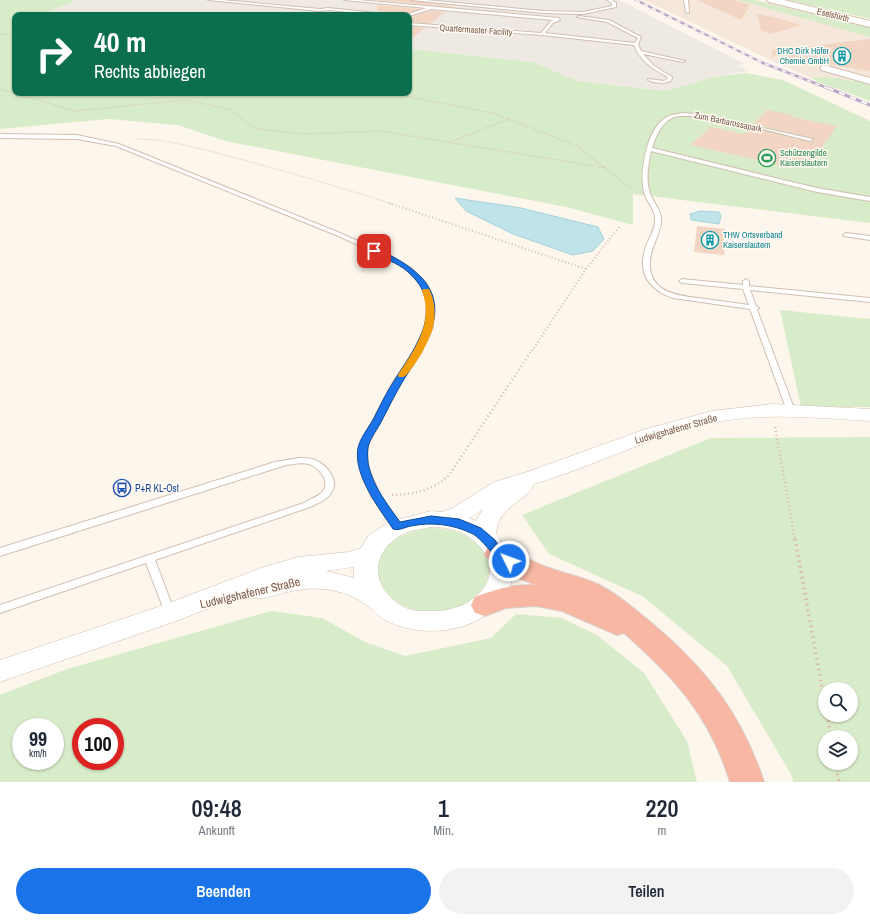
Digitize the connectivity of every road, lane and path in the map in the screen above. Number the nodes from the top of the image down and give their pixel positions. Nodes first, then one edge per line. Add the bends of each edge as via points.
1 (210, 0) edge
2 (346, 0) edge
3 (413, 0) edge
4 (609, 0) edge
5 (686, 0) edge
6 (772, 0) edge
7 (433, 8) junction
8 (361, 12) edge
9 (688, 12) dead end
10 (583, 13) junction
11 (412, 14) edge
12 (571, 16) junction
13 (556, 19) junction
14 (412, 24) edge
15 (870, 24) edge
16 (0, 34) edge
17 (542, 34) junction
18 (12, 35) edge
19 (636, 44) junction
20 (639, 52) junction
21 (683, 61) dead end
22 (824, 68) dead end
23 (650, 80) dead end
24 (870, 81) edge
25 (0, 89) edge
26 (12, 93) edge
27 (24, 96) edge
28 (405, 96) edge
29 (509, 119) junction
30 (0, 136) edge
31 (810, 140) dead end
32 (111, 143) junction
33 (450, 143) junction
34 (650, 149) junction
35 (607, 168) junction
36 (870, 199) edge
37 (653, 204) junction
38 (620, 226) dead end
39 (846, 235) dead end
40 (870, 238) edge
41 (586, 269) junction
42 (682, 281) dead end
43 (746, 284) junction
44 (870, 300) edge
45 (755, 308) junction
46 (782, 411) junction
47 (870, 415) edge
48 (535, 477) junction
49 (376, 496) junction
50 (442, 520) junction
51 (397, 527) junction
52 (492, 546) junction
53 (0, 552) edge
54 (368, 554) junction
55 (149, 558) junction
56 (375, 598) junction
57 (485, 605) junction
58 (0, 609) edge
59 (170, 614) junction
60 (658, 645) junction
61 (0, 671) edge
62 (822, 682) edge
63 (836, 770) edge
64 (747, 782) edge
65 (839, 782) edge

1 - 8 lane
2 - 7 lane, Quartermaster Facility
3 - 10 lane, Quartermaster Facility
4 - 10 lane, Quartermaster Facility via 614,3 614,7
5 - 9 lane
6 - 15 main road, Eselsfürth
7 - 11 lane, Quartermaster Facility
7 - 13 lane, Quartermaster Facility
10 - 12 lane, Quartermaster Facility
12 - 13 lane, Quartermaster Facility
12 - 19 lane, Quartermaster Facility via 608,21 640,38
13 - 17 lane
14 - 17 lane, Quartermaster Facility
16 - 18 path
17 - 19 lane, Quartermaster Facility
19 - 20 lane, Quartermaster Facility
20 - 21 lane
20 - 23 lane, Quartermaster Facility via 652,67 670,78 664,82
22 - 24 street
25 - 26 path
27 - 33 path via 75,111 185,100 229,109 256,129 305,134 380,131
28 - 29 path via 496,114
29 - 33 path
29 - 35 path via 577,146
30 - 32 lane via 77,137
31 - 34 lane, Zum Barbarossapark via 704,116 684,114 665,120 654,134
32 - 41 path via 133,139 156,140 276,168
32 - 49 lane via 387,256 409,269 424,284 430,302 429,327 422,345 398,382 363,447 364,467
33 - 35 path
34 - 36 lane via 817,190
34 - 37 lane, Zum Barbarossapark via 644,177
35 - 37 path via 640,197
37 - 45 lane, Zum Barbarossapark via 658,219 648,250 647,265 656,289 675,296
38 - 41 path
39 - 40 lane
41 - 49 path via 439,486 426,492
42 - 43 lane
43 - 44 lane
43 - 45 lane
45 - 46 lane
46 - 47 street, Ludwigshafener Straße
46 - 48 street, Ludwigshafener Straße via 712,417 667,429
46 - 62 path
48 - 50 street, Ludwigshafener Straße via 502,487 461,513
48 - 52 street, Ludwigshafener Straße via 510,495 492,513 486,525
49 - 51 lane
50 - 51 street via 419,520
50 - 52 street via 466,526
51 - 54 street via 379,538
52 - 57 street via 502,567 501,580
52 - 60 highway via 530,572 595,596
53 - 55 lane via 278,464 297,460 311,462 320,466 328,475 328,490 322,497 307,505
54 - 56 street via 364,562 365,581
54 - 59 street, Ludwigshafener Straße via 350,560 298,566 272,573
55 - 58 lane
55 - 59 lane
56 - 57 street via 395,613 407,618 428,621 463,617
56 - 59 street, Ludwigshafener Straße via 341,582 305,580 278,584
57 - 60 highway via 516,595 546,596 597,614
59 - 61 street, Ludwigshafener Straße
60 - 64 highway via 696,683 711,703 733,741
63 - 65 path

